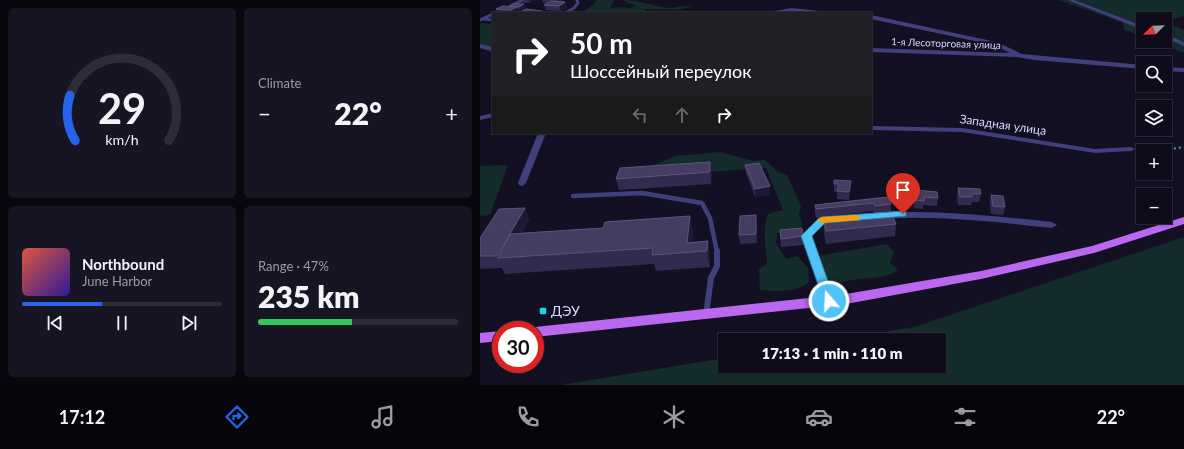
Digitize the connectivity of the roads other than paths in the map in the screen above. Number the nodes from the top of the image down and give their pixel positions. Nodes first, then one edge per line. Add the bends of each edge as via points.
1 (523, 0) edge
2 (577, 0) edge
3 (1070, 0) edge
4 (509, 6) edge
5 (567, 12) edge
6 (776, 12) edge
7 (810, 12) edge
8 (492, 14) edge
9 (872, 17) edge
10 (481, 20) edge
11 (492, 20) edge
12 (1136, 25) edge
13 (1172, 39) edge
14 (480, 44) edge
15 (492, 44) edge
16 (1184, 44) edge
17 (492, 49) edge
18 (872, 50) edge
19 (1020, 56) junction
20 (1136, 66) edge
21 (1172, 69) edge
22 (1184, 70) edge
23 (492, 115) edge
24 (480, 118) edge
25 (872, 128) edge
26 (542, 134) edge
27 (1131, 150) road end
28 (522, 183) dead end
29 (573, 196) dead end
30 (1184, 220) edge
31 (1052, 225) dead end
32 (829, 301) junction
33 (706, 315) junction
34 (544, 331) edge
35 (492, 337) edge
36 (480, 338) edge

1 - 4 lane
2 - 5 lane via 574,8
3 - 12 street
6 - 7 street
8 - 10 lane
9 - 19 street via 985,41
10 - 11 lane
13 - 16 street
14 - 15 street
14 - 17 street
18 - 19 street, 1-я Лесоторговая улица
19 - 20 street, 1-я Лесоторговая улица
21 - 22 street
23 - 24 street
25 - 27 street, Западная улица via 962,130 1095,151
26 - 28 street
29 - 33 lane via 642,193 702,203 710,218 718,256 717,266 711,278
30 - 32 main road via 1094,249 988,274
31 - 32 street via 953,215 903,214 822,220 806,236
32 - 33 main road
33 - 34 main road
35 - 36 main road

